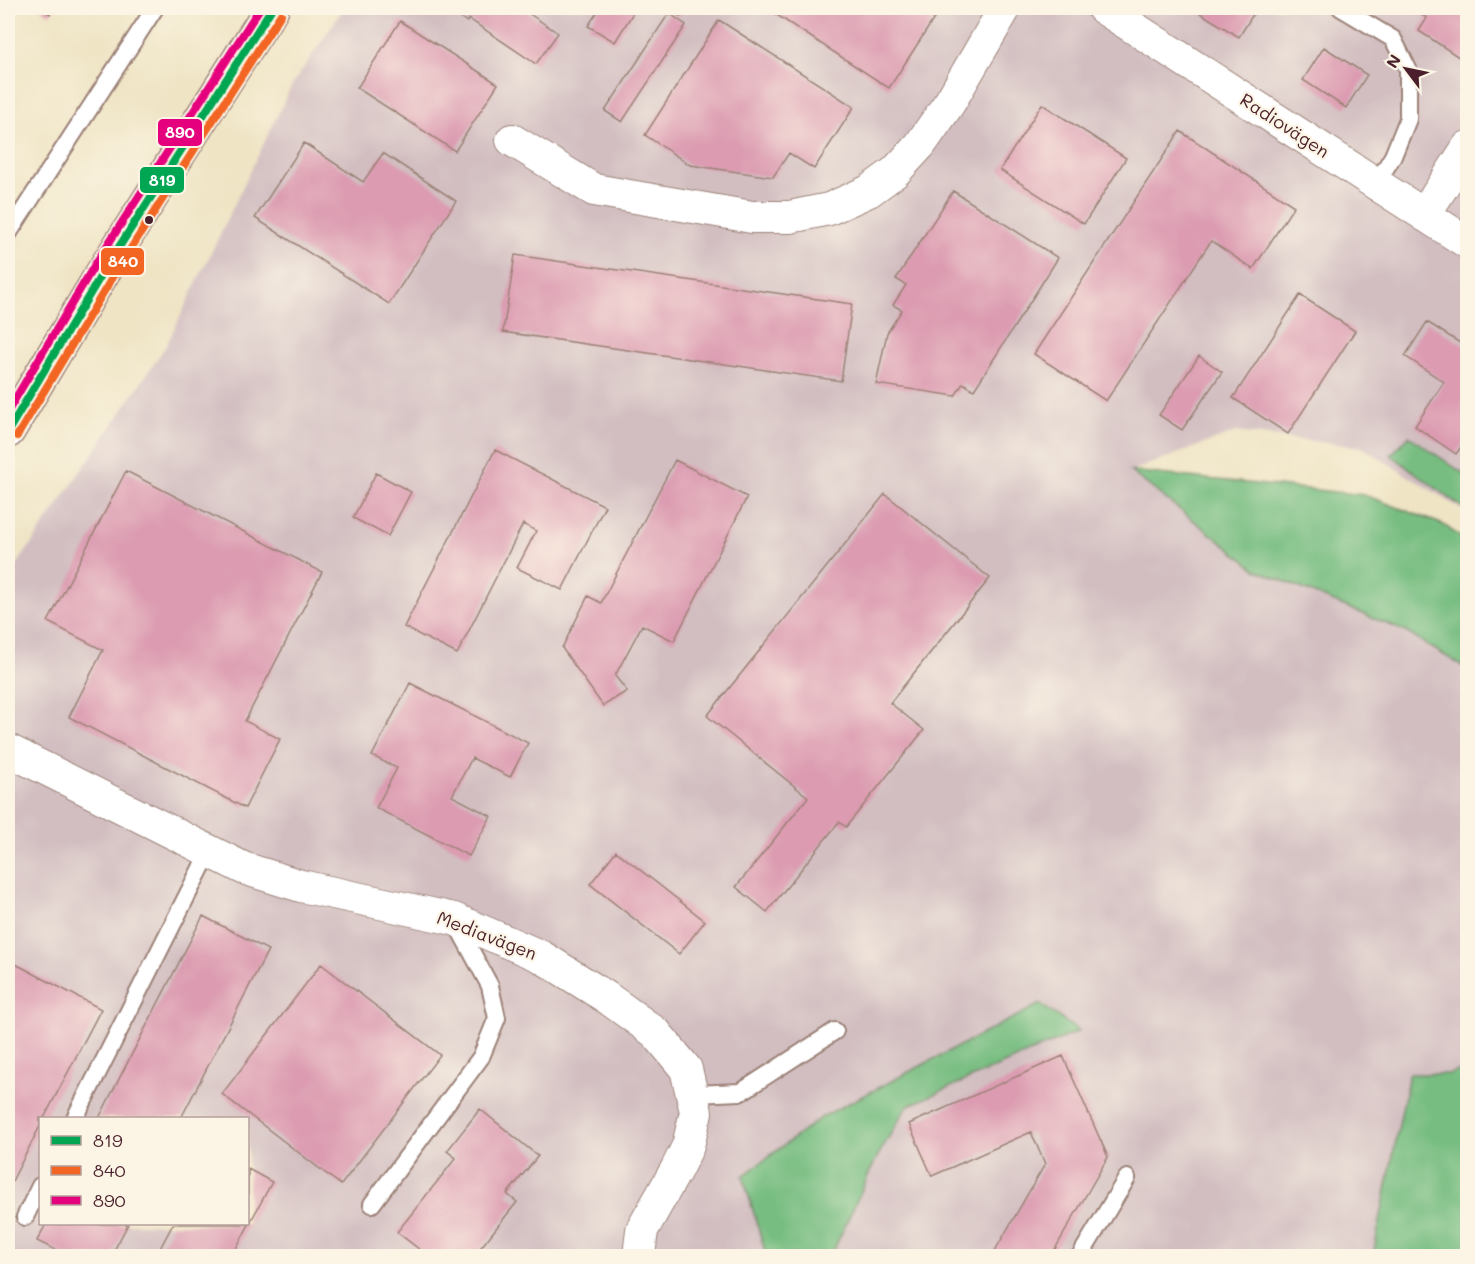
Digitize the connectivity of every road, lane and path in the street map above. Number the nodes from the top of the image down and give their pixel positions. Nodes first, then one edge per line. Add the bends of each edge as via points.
1 (155, 8) edge
2 (272, 8) edge
3 (1005, 8) edge
4 (1103, 8) edge
5 (1341, 8) edge
6 (512, 140) dead end
7 (1467, 147) edge
8 (1376, 184) junction
9 (1424, 215) junction
10 (8, 234) edge
11 (1467, 243) edge
12 (8, 431) edge
13 (8, 750) edge
14 (209, 852) junction
15 (454, 919) junction
16 (835, 1031) dead end
17 (693, 1094) junction
18 (76, 1117) edge
19 (1127, 1178) dead end
20 (39, 1188) edge
21 (372, 1204) dead end
22 (25, 1217) dead end
23 (639, 1257) edge
24 (1080, 1257) edge

1 - 10 lane
2 - 12 street via 103,272
3 - 6 street via 920,145 895,172 869,191 829,208 790,217 752,217 594,190
4 - 8 street, Radiovägen
5 - 8 lane via 1393,39 1408,69 1408,119
7 - 9 street
8 - 9 street, Radiovägen
9 - 11 street, Radiovägen
13 - 14 street, Mediavägen
14 - 15 street, Mediavägen via 243,868 301,886
14 - 18 lane
15 - 17 street, Mediavägen via 543,957 656,1033 686,1069
15 - 21 lane via 490,986 497,1018 481,1056
16 - 17 lane via 741,1092
17 - 23 street, Mediavägen via 696,1112 688,1146 642,1230
19 - 24 lane
20 - 22 lane

